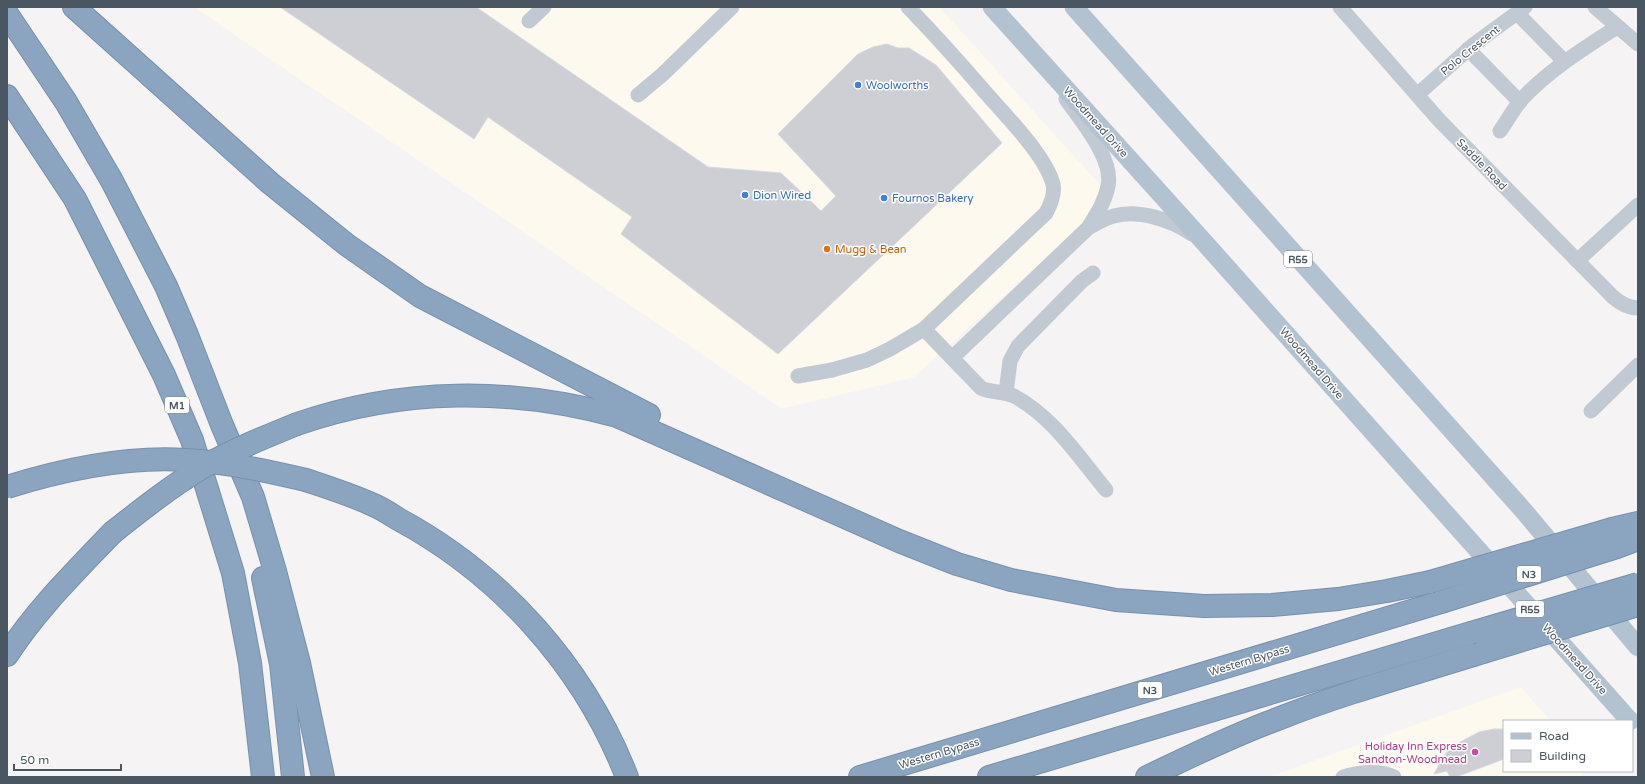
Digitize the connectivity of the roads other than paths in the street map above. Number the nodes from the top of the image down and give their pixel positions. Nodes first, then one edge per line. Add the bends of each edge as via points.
1 (74, 7) edge
2 (544, 7) edge
3 (732, 7) edge
4 (908, 7) edge
5 (992, 7) edge
6 (1074, 7) edge
7 (1340, 7) edge
8 (1595, 7) edge
9 (1521, 10) edge
10 (7, 14) edge
11 (529, 21) dead end
12 (1617, 27) junction
13 (1638, 44) edge
14 (1468, 49) junction
15 (1564, 61) junction
16 (1041, 62) junction
17 (1418, 94) junction
18 (638, 95) dead end
19 (7, 96) edge
20 (1520, 102) junction
21 (1500, 131) dead end
22 (1638, 204) edge
23 (1088, 228) junction
24 (1204, 242) junction
25 (1577, 261) junction
26 (1093, 273) dead end
27 (1637, 308) edge
28 (924, 329) junction
29 (187, 335) junction
30 (952, 358) junction
31 (1638, 366) edge
32 (798, 376) dead end
33 (1006, 393) junction
34 (1591, 411) dead end
35 (7, 487) edge
36 (1106, 490) dead end
37 (1638, 523) edge
38 (1614, 538) junction
39 (1638, 539) edge
40 (899, 541) junction
41 (1638, 584) edge
42 (1638, 605) edge
43 (1638, 647) edge
44 (7, 655) edge
45 (1629, 720) edge
46 (260, 747) junction
47 (257, 777) edge
48 (263, 777) edge
49 (293, 777) edge
50 (323, 777) edge
51 (627, 777) edge
52 (860, 777) edge
53 (989, 777) edge
54 (1147, 777) edge
55 (1343, 777) edge
56 (1394, 777) edge

1 - 40 highway via 270,183 347,245 420,296
2 - 11 street
3 - 18 street
4 - 28 street via 1024,136 1047,170 1054,188 1051,204 1046,213
5 - 16 main road, Woodmead Drive / R55
6 - 43 main road, R55 via 1523,510
7 - 17 street, Saddle Road
8 - 12 street
9 - 14 street, Polo Crescent
9 - 15 street
10 - 29 highway via 66,102 112,181 166,286
12 - 13 street
12 - 15 street
14 - 17 street, Polo Crescent
14 - 20 street
15 - 20 street
16 - 23 street via 1102,153 1109,169 1104,199
16 - 24 main road, Woodmead Drive / R55
17 - 25 street, Saddle Road via 1439,120
19 - 46 highway, M1 via 75,199 161,369 192,440 233,573 250,663
20 - 21 street
22 - 25 street
23 - 24 street via 1113,216 1125,214 1154,217 1180,226
23 - 30 street
24 - 45 main road, Woodmead Drive / R55
25 - 27 street, Saddle Road via 1617,301
26 - 33 street via 1018,346 1010,361
28 - 30 street
28 - 32 street via 867,360
29 - 49 highway via 262,572 281,664
29 - 50 highway via 253,497 299,663
30 - 33 street via 981,388
31 - 34 street
33 - 36 street via 1029,406 1053,426
35 - 51 highway, bridge via 39,477 114,462 186,460 244,466 306,480 370,503 424,532 472,567 521,610 550,644 594,709
37 - 38 highway
38 - 39 highway, Western Bypass / N3
38 - 40 highway, bridge via 1387,591 1338,599 1272,605 1204,606 1116,600 1010,580 957,564
38 - 52 highway, Western Bypass / N3, bridge via 1441,602
40 - 44 highway, bridge via 617,416 577,406 514,397 435,395 364,405 326,414 248,444 204,467 165,492 112,533 62,585 20,634
41 - 53 highway, bridge
42 - 54 highway, bridge via 1344,695 1208,747
46 - 47 highway
46 - 48 highway, M1
55 - 56 street via 1366,772 1384,773

